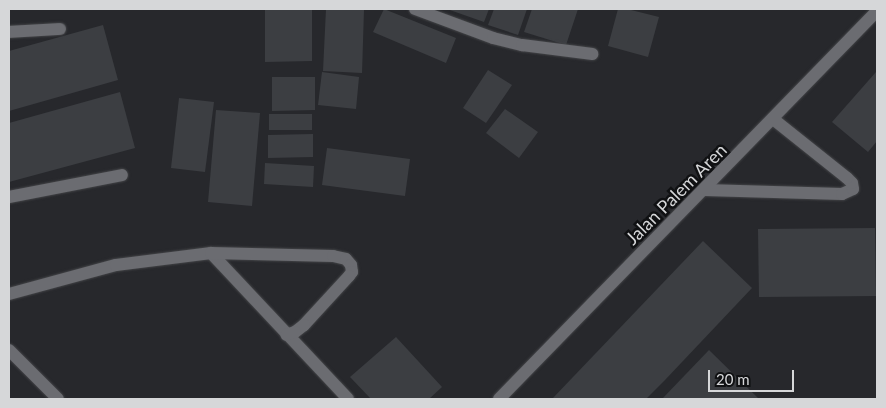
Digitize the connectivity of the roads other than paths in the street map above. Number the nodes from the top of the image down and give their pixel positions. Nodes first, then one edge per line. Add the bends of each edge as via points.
1 (415, 9) edge
2 (877, 11) edge
3 (60, 29) dead end
4 (9, 32) edge
5 (592, 54) dead end
6 (774, 119) junction
7 (122, 175) dead end
8 (704, 190) junction
9 (9, 198) edge
10 (211, 253) junction
11 (9, 294) edge
12 (286, 335) junction
13 (9, 350) edge
14 (58, 399) edge
15 (348, 399) edge
16 (499, 399) edge

1 - 5 street via 494,38
2 - 6 street, Jalan Palem Aren
3 - 4 street
6 - 8 street, Jalan Palem Aren
6 - 8 street via 847,178 853,189 842,194
7 - 9 street
8 - 16 street, Jalan Palem Aren
10 - 11 street via 116,265
10 - 12 street
10 - 12 street via 346,259 351,265 349,276 304,325
12 - 15 street
13 - 14 street

